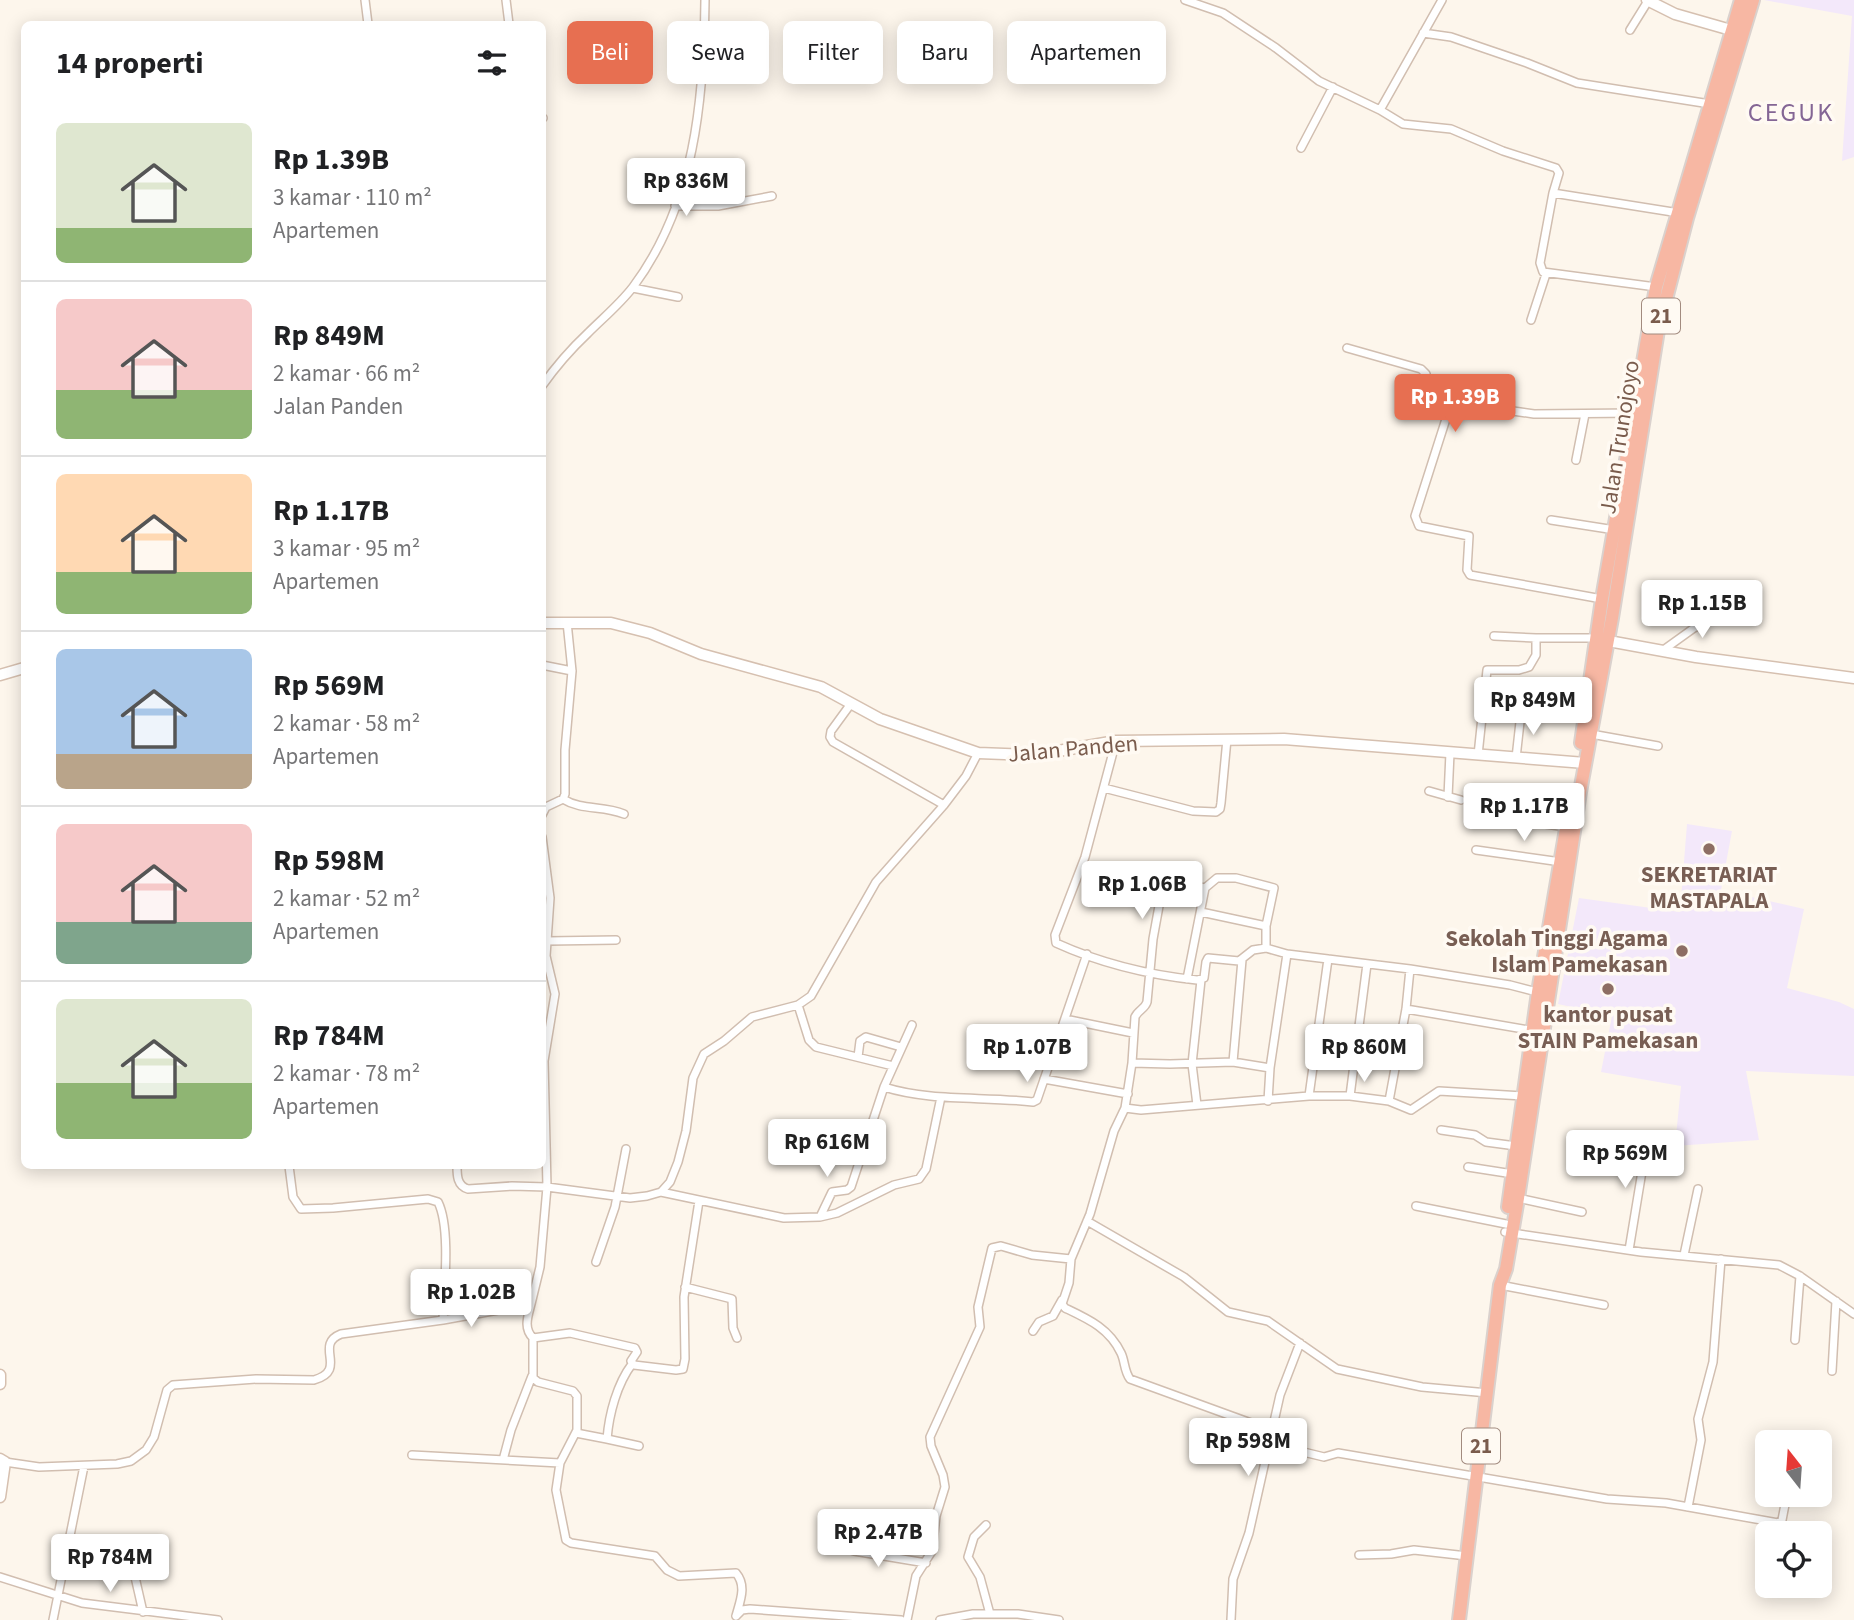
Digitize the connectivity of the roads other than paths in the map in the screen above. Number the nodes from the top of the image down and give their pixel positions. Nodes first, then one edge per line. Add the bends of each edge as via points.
1 (365, 0) edge
2 (506, 0) edge
3 (705, 0) edge
4 (1185, 0) edge
5 (1442, 0) edge
6 (1648, 0) edge
7 (1741, 0) edge
8 (1752, 0) edge
9 (1662, 4) edge
10 (368, 21) edge
11 (509, 21) edge
12 (1630, 30) dead end
13 (1737, 32) junction
14 (1423, 33) junction
15 (1333, 87) junction
16 (1711, 104) junction
17 (1380, 110) junction
18 (1301, 148) dead end
19 (1553, 193) junction
20 (772, 196) dead end
21 (676, 206) junction
22 (1679, 213) junction
23 (1546, 274) junction
24 (633, 288) junction
25 (1656, 288) junction
26 (678, 297) dead end
27 (1531, 320) dead end
28 (1347, 348) dead end
29 (546, 381) edge
30 (1453, 397) junction
31 (1634, 413) junction
32 (1584, 414) junction
33 (1576, 460) dead end
34 (1551, 520) dead end
35 (1615, 530) junction
36 (1602, 599) junction
37 (1731, 609) dead end
38 (567, 622) junction
39 (546, 623) edge
40 (1494, 636) dead end
41 (1536, 638) junction
42 (1601, 640) junction
43 (1662, 651) junction
44 (546, 666) edge
45 (21, 669) edge
46 (572, 671) junction
47 (0, 675) edge
48 (1854, 678) edge
49 (850, 705) junction
50 (1587, 706) junction
51 (1544, 708) dead end
52 (1521, 713) dead end
53 (1591, 734) junction
54 (1227, 739) junction
55 (1116, 741) junction
56 (1658, 746) dead end
57 (978, 753) junction
58 (1450, 753) junction
59 (1478, 755) junction
60 (1516, 758) junction
61 (1581, 762) junction
62 (1104, 788) junction
63 (1429, 791) dead end
64 (1499, 794) dead end
65 (1448, 797) junction
66 (563, 799) junction
67 (1461, 800) dead end
68 (944, 805) junction
69 (546, 809) edge
70 (624, 814) dead end
71 (1566, 827) junction
72 (1476, 850) dead end
73 (1564, 862) junction
74 (546, 868) edge
75 (1128, 868) dead end
76 (1182, 884) junction
77 (1205, 888) junction
78 (1201, 912) junction
79 (1266, 926) junction
80 (616, 940) dead end
81 (548, 941) junction
82 (1265, 948) junction
83 (1087, 954) junction
84 (1287, 954) junction
85 (1328, 959) junction
86 (1242, 960) junction
87 (1367, 964) junction
88 (1410, 969) junction
89 (1150, 974) junction
90 (546, 976) edge
91 (552, 977) junction
92 (1187, 979) junction
93 (1201, 980) junction
94 (1543, 994) junction
95 (798, 1005) junction
96 (1406, 1009) junction
97 (1065, 1019) junction
98 (912, 1025) dead end
99 (1538, 1031) junction
100 (1133, 1033) junction
101 (546, 1047) edge
102 (901, 1047) junction
103 (858, 1058) junction
104 (1233, 1062) junction
105 (1132, 1063) junction
106 (1192, 1064) junction
107 (893, 1066) junction
108 (1270, 1068) junction
109 (1044, 1079) junction
110 (884, 1087) junction
111 (1128, 1094) junction
112 (1309, 1096) junction
113 (1350, 1096) junction
114 (1523, 1096) junction
115 (941, 1097) junction
116 (1268, 1101) junction
117 (1389, 1101) junction
118 (1197, 1105) junction
119 (1125, 1108) junction
120 (1441, 1130) dead end
121 (1648, 1135) dead end
122 (1516, 1146) junction
123 (626, 1149) dead end
124 (546, 1163) edge
125 (1468, 1167) dead end
126 (289, 1169) edge
127 (457, 1169) edge
128 (1513, 1174) junction
129 (547, 1187) junction
130 (1698, 1189) dead end
131 (661, 1192) junction
132 (617, 1197) junction
133 (1518, 1198) junction
134 (699, 1201) junction
135 (1416, 1206) dead end
136 (1582, 1212) dead end
137 (820, 1217) junction
138 (1087, 1221) junction
139 (1508, 1230) junction
140 (1629, 1250) junction
141 (1684, 1255) junction
142 (1071, 1259) junction
143 (1721, 1259) junction
144 (596, 1262) dead end
145 (1800, 1276) junction
146 (1501, 1279) junction
147 (685, 1287) junction
148 (1062, 1300) junction
149 (1836, 1301) junction
150 (531, 1304) junction
151 (1604, 1304) dead end
152 (1854, 1314) edge
153 (443, 1320) junction
154 (1033, 1331) dead end
155 (533, 1338) junction
156 (737, 1338) dead end
157 (1795, 1340) dead end
158 (1300, 1343) junction
159 (632, 1364) junction
160 (1832, 1371) dead end
161 (0, 1375) edge
162 (532, 1376) junction
163 (0, 1384) edge
164 (1488, 1393) junction
165 (1273, 1431) junction
166 (576, 1433) junction
167 (607, 1439) junction
168 (1271, 1444) junction
169 (639, 1446) dead end
170 (412, 1455) dead end
171 (503, 1460) junction
172 (3, 1461) edge
173 (560, 1463) junction
174 (84, 1466) junction
175 (1476, 1478) junction
176 (0, 1497) edge
177 (1688, 1507) junction
178 (1784, 1507) edge
179 (986, 1525) dead end
180 (837, 1546) dead end
181 (130, 1555) dead end
182 (1359, 1555) dead end
183 (1467, 1556) junction
184 (926, 1563) junction
185 (0, 1577) edge
186 (58, 1597) junction
187 (143, 1612) junction
188 (990, 1614) junction
189 (822, 1617) edge
190 (736, 1618) edge
191 (53, 1620) edge
192 (218, 1620) edge
193 (901, 1620) edge
194 (907, 1620) edge
195 (940, 1620) edge
196 (1059, 1620) edge
197 (1231, 1620) edge
198 (1459, 1620) edge

1 - 10 street
2 - 11 street
3 - 21 street via 705,51 695,144
4 - 15 street via 1223,13
5 - 14 street
6 - 9 street
6 - 12 street
7 - 13 highway, Jalan Trunojoyo / 21
8 - 13 highway, Jalan Trunojoyo / 21
9 - 13 street
13 - 16 highway, Jalan Trunojoyo / 21
13 - 42 highway, Jalan Trunojoyo / 21 via 1658,330
14 - 16 street via 1451,37 1577,83
14 - 17 street
15 - 17 street
15 - 18 street
16 - 22 highway, Jalan Trunojoyo / 21
17 - 19 street via 1403,124 1451,129 1556,168
19 - 22 street
19 - 23 street via 1540,263
20 - 21 street via 718,206
21 - 24 street
22 - 25 highway, Jalan Trunojoyo / 21
23 - 25 street
23 - 27 street
24 - 26 street
24 - 29 street via 564,356
25 - 31 highway, Jalan Trunojoyo / 21
28 - 30 street via 1421,369 1429,388
30 - 32 street via 1510,411
30 - 36 street via 1416,523 1469,536 1470,575
31 - 32 street
31 - 35 highway, Jalan Trunojoyo / 21
32 - 33 street
34 - 35 street
35 - 36 highway, Jalan Trunojoyo / 21
36 - 42 highway, Jalan Trunojoyo / 21
37 - 43 street
38 - 39 street, Jalan Panden
38 - 46 street
38 - 49 street, Jalan Panden via 611,623 650,633 709,657 810,683
40 - 41 street
41 - 42 street
41 - 59 street via 1531,665 1487,671
42 - 43 street
42 - 50 highway, 21
42 - 53 highway, 21
43 - 48 street
44 - 46 street
45 - 47 street
46 - 66 street
49 - 57 street, Jalan Panden
49 - 68 street via 831,731 833,742
50 - 51 street
50 - 61 highway, 21
52 - 60 street
53 - 56 street
53 - 61 highway, 21
54 - 55 street, Jalan Panden
54 - 58 street, Jalan Panden via 1284,739
54 - 62 street via 1221,807 1216,812 1193,811
55 - 57 street, Jalan Panden via 1035,755
55 - 62 street
57 - 68 street
58 - 59 street, Jalan Panden
58 - 65 street
59 - 60 street, Jalan Panden
60 - 61 street, Jalan Panden
61 - 71 highway, 21
61 - 73 highway, 21
62 - 83 street via 1085,857 1054,939
63 - 65 street
64 - 71 street via 1510,819
65 - 67 street
66 - 69 street
66 - 70 street via 574,806
68 - 95 street via 883,872 815,992
71 - 73 highway, 21
72 - 73 street
73 - 94 highway, 21
74 - 81 street
75 - 76 street via 1171,876
76 - 77 street
76 - 89 street via 1163,884
77 - 78 street
77 - 79 street via 1220,877 1273,887
78 - 79 street
78 - 92 street
79 - 82 street
80 - 81 street
81 - 91 street via 546,956
82 - 84 street
82 - 86 street via 1253,950
83 - 89 street
83 - 97 street
84 - 85 street
84 - 108 street
85 - 87 street
85 - 112 street
86 - 93 street via 1209,958
86 - 104 street
87 - 88 street
87 - 113 street
88 - 94 street
88 - 96 street
89 - 92 street
89 - 100 street via 1146,1005 1137,1013
90 - 91 street
91 - 101 street via 555,994
92 - 93 street
93 - 106 street
94 - 99 highway, 21
95 - 103 street via 812,1044
95 - 131 street via 752,1017 704,1054 693,1079 678,1162
96 - 99 street
96 - 117 street
97 - 100 street
97 - 109 street
98 - 102 street
99 - 114 highway, 21
99 - 133 highway, 21
100 - 105 street
102 - 103 street via 866,1037 860,1041
102 - 107 street
103 - 107 street
104 - 106 street
104 - 108 street
105 - 106 street
105 - 111 street
106 - 118 street
107 - 110 street
108 - 116 street
109 - 111 street
109 - 115 street via 1033,1102
110 - 115 street
110 - 137 street via 850,1187 832,1192
111 - 119 street
112 - 113 street
112 - 116 street
113 - 117 street
114 - 117 street via 1439,1091 1411,1110
114 - 122 highway, 21
115 - 137 street via 922,1176
116 - 118 street
118 - 119 street
119 - 138 street
120 - 122 street
121 - 140 street
122 - 128 highway, 21
123 - 132 street
124 - 129 street
125 - 128 street
126 - 153 street via 293,1197 301,1209 428,1199 438,1202 444,1238
127 - 129 street via 467,1189
128 - 139 highway, 21
129 - 132 street
129 - 150 street via 540,1267
130 - 141 street
131 - 132 street
131 - 134 street
132 - 144 street
133 - 136 street
133 - 139 highway, 21
134 - 137 street via 790,1219
134 - 147 street
135 - 139 street
138 - 142 street
138 - 158 street via 1184,1277 1228,1312 1262,1318
139 - 140 street
139 - 146 highway, 21
140 - 141 street
141 - 143 street
142 - 148 street
142 - 184 street via 992,1248 978,1307 981,1328 930,1437 945,1487
143 - 145 street via 1779,1265
143 - 177 street via 1713,1362 1698,1419 1700,1440
145 - 149 street
145 - 157 street
146 - 151 street
146 - 164 highway, 21
147 - 156 street via 732,1298
147 - 159 street via 684,1367
148 - 154 street via 1053,1316 1039,1322
148 - 165 street via 1065,1308 1098,1323 1113,1339 1130,1379
149 - 152 street
149 - 160 street
150 - 153 street
150 - 155 street via 527,1325
153 - 174 street via 336,1336 329,1345 330,1371 314,1380 173,1385 167,1390 146,1450 124,1463
155 - 159 street via 570,1333 633,1347 637,1352
155 - 162 street
158 - 164 street via 1337,1369 1422,1387
158 - 165 street via 1280,1395
159 - 167 street via 612,1407
161 - 163 street
162 - 166 street via 576,1394
162 - 171 street
164 - 175 highway, 21
165 - 168 street
166 - 167 street
166 - 173 street
167 - 169 street
168 - 175 street via 1324,1457 1338,1453
168 - 197 street via 1250,1532 1233,1579
170 - 171 street
171 - 173 street
172 - 174 street via 39,1467
172 - 176 street
173 - 190 street via 556,1496 568,1542 655,1556 679,1576 736,1573 742,1591
174 - 186 street
175 - 177 street
175 - 183 highway, 21
177 - 178 street via 1778,1523
179 - 188 street via 974,1538 968,1557 980,1577
180 - 184 street
181 - 187 street
182 - 183 street via 1414,1550
183 - 198 highway, 21
184 - 194 street via 915,1580
185 - 186 street
186 - 187 street
186 - 191 street
187 - 192 street
188 - 195 street
188 - 196 street
189 - 190 street via 750,1609
189 - 193 street

